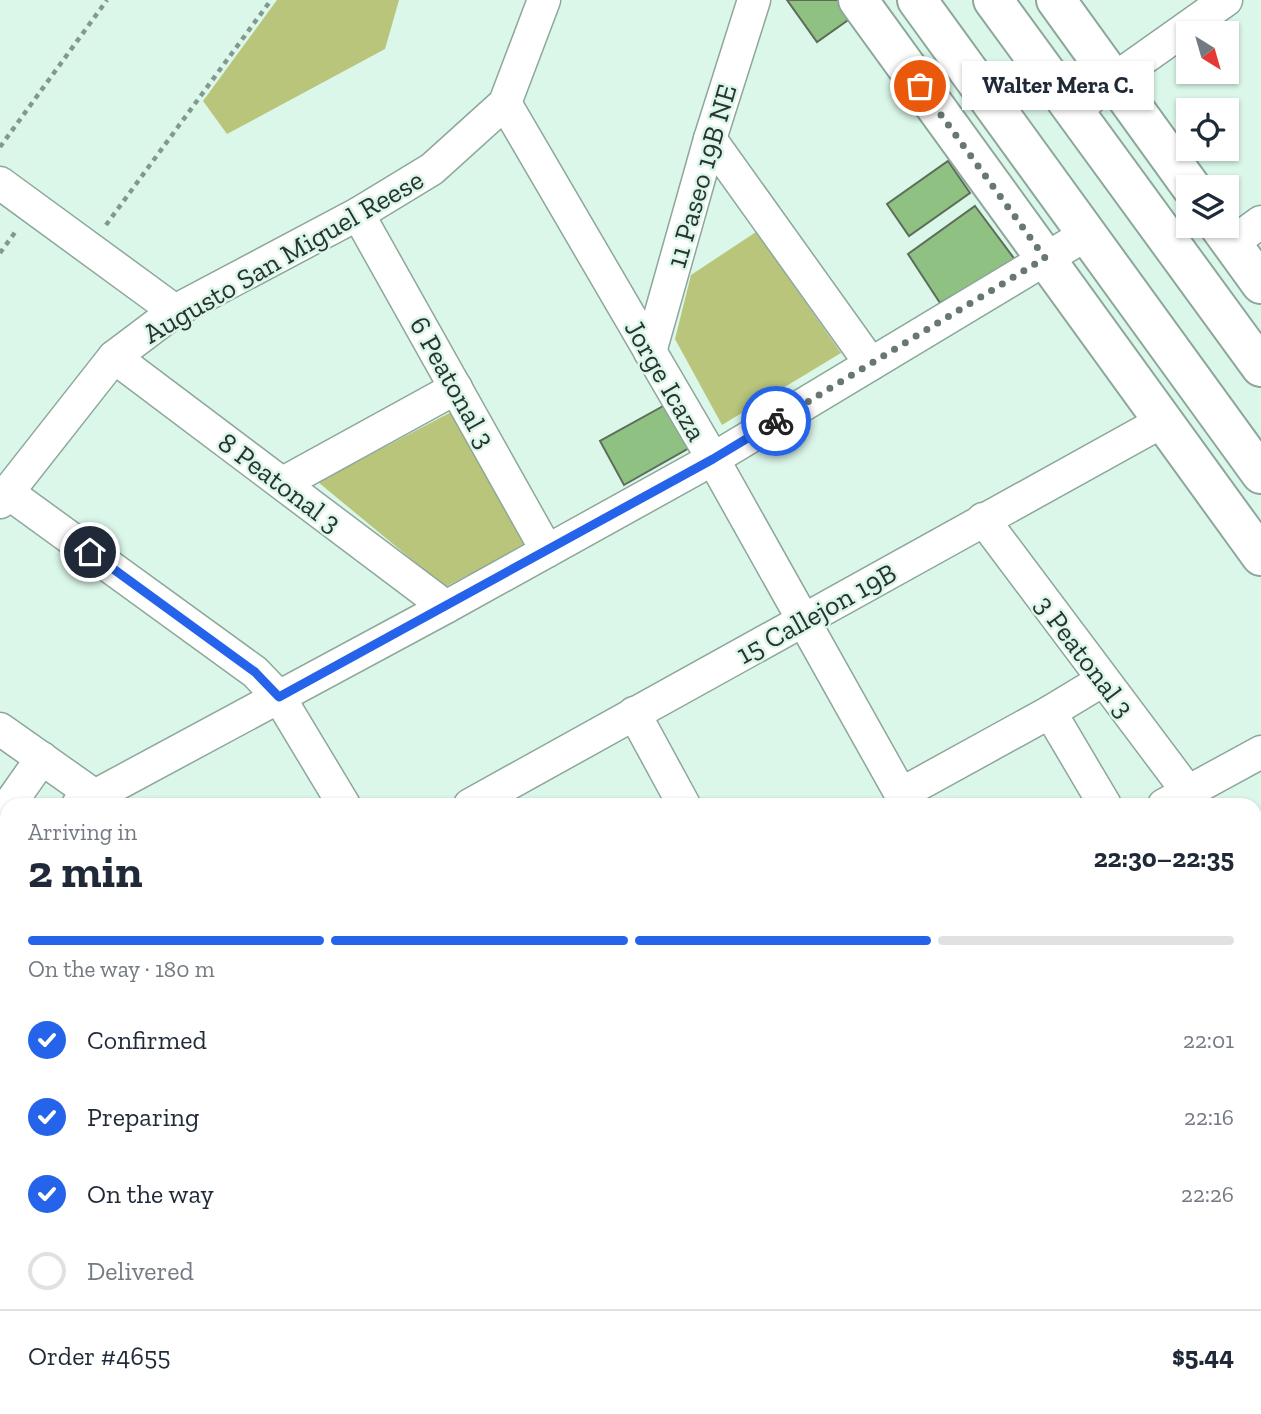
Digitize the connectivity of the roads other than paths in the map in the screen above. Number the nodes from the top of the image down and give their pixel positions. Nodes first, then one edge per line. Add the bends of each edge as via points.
1 (544, 0) edge
2 (754, 0) edge
3 (858, 0) edge
4 (917, 0) edge
5 (993, 0) edge
6 (1056, 0) edge
7 (1226, 0) edge
8 (1113, 79) junction
9 (505, 103) junction
10 (1074, 111) junction
11 (710, 139) junction
12 (1182, 175) edge
13 (0, 183) edge
14 (358, 214) junction
15 (1087, 234) junction
16 (1239, 234) edge
17 (1045, 258) junction
18 (1261, 284) edge
19 (175, 311) junction
20 (650, 352) junction
21 (114, 357) junction
22 (871, 364) junction
23 (1261, 367) edge
24 (456, 388) junction
25 (1163, 421) junction
26 (713, 459) junction
27 (1261, 474) edge
28 (283, 483) junction
29 (4, 497) edge
30 (983, 519) junction
31 (547, 551) junction
32 (1261, 556) edge
33 (446, 607) junction
34 (802, 622) junction
35 (1102, 680) junction
36 (279, 697) junction
37 (1050, 712) junction
38 (634, 713) junction
39 (0, 729) edge
40 (1261, 752) edge
41 (42, 758) junction
42 (14, 798) edge
43 (84, 798) edge
44 (93, 798) edge
45 (340, 798) edge
46 (482, 798) edge
47 (680, 798) edge
48 (903, 798) edge
49 (907, 798) edge
50 (1101, 798) edge
51 (1176, 798) edge

1 - 9 street, Augusto San Miguel Reese
2 - 11 street, 11 Paseo 19B NE
3 - 17 main road
4 - 15 main road
5 - 10 main road
6 - 8 main road
7 - 8 street
8 - 10 street
8 - 12 main road
9 - 14 street, Augusto San Miguel Reese via 432,169
9 - 20 street, Jorge Icaza
10 - 23 main road
11 - 20 street, 11 Paseo 19B NE
11 - 22 street
13 - 19 street
14 - 19 street, Augusto San Miguel Reese
14 - 24 street, 6 Peatonal 3
15 - 17 street
15 - 27 main road
16 - 18 main road
17 - 22 street
17 - 25 main road
19 - 21 street, Augusto San Miguel Reese
20 - 26 street, Jorge Icaza
21 - 28 street, 8 Peatonal 3
21 - 29 street, Augusto San Miguel Reese
22 - 26 street
24 - 28 street
24 - 31 street, 6 Peatonal 3
25 - 30 street, 15 Callejon 19B
25 - 32 main road
26 - 31 street
26 - 34 street, Jorge Icaza
28 - 33 street, 8 Peatonal 3
29 - 36 street via 255,672
30 - 34 street, 15 Callejon 19B
30 - 35 street, 3 Peatonal 3
31 - 33 street
33 - 36 street
34 - 38 street, 15 Callejon 19B
34 - 48 street, Jorge Icaza
35 - 37 street
35 - 51 street, 3 Peatonal 3
36 - 44 street
36 - 45 street
37 - 49 street
37 - 50 street
38 - 46 street, 15 Callejon 19B
38 - 47 street
39 - 41 street
40 - 51 street
41 - 42 street
41 - 43 street

